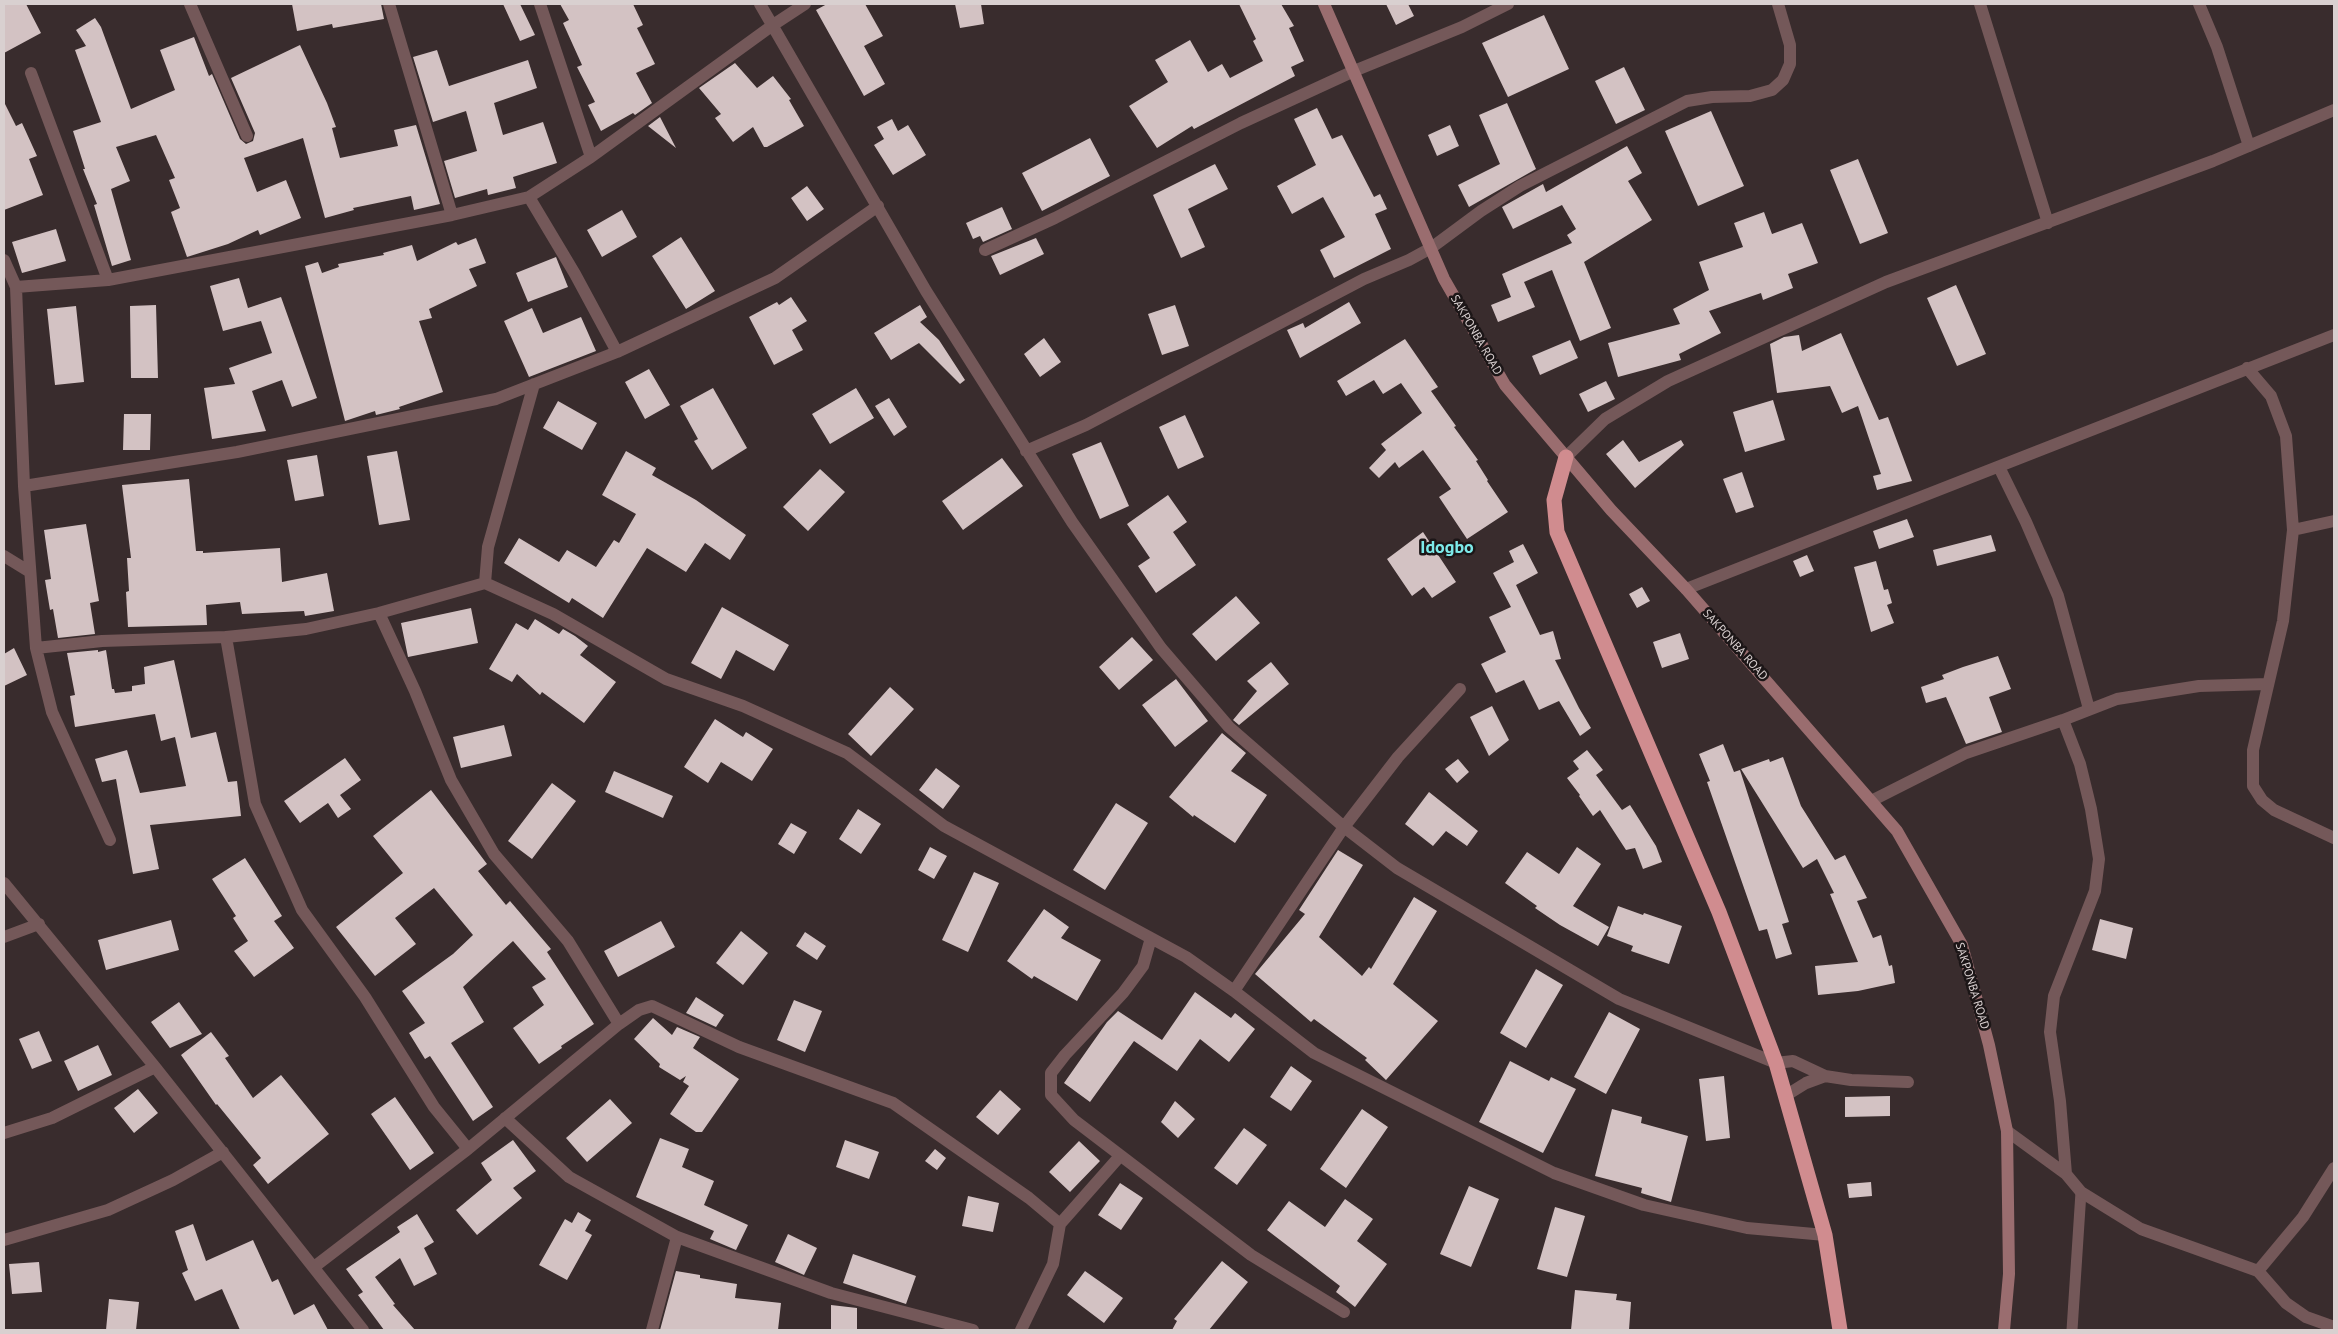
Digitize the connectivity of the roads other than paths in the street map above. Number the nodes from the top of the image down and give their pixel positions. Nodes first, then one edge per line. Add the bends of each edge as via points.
1 (190, 4) edge
2 (389, 4) edge
3 (540, 4) edge
4 (760, 4) edge
5 (805, 4) edge
6 (1324, 4) edge
7 (1508, 4) edge
8 (1778, 4) edge
9 (1980, 4) edge
10 (2199, 4) edge
11 (773, 24) junction
12 (1354, 72) junction
13 (31, 73) dead end
14 (2334, 110) edge
15 (247, 136) dead end
16 (2249, 146) junction
17 (591, 157) junction
18 (529, 196) junction
19 (878, 206) junction
20 (452, 215) junction
21 (2048, 223) junction
22 (1431, 248) junction
23 (985, 250) dead end
24 (4, 260) edge
25 (108, 280) junction
26 (16, 287) junction
27 (2334, 335) edge
28 (617, 352) junction
29 (2247, 368) junction
30 (534, 384) junction
31 (1026, 451) junction
32 (1566, 457) junction
33 (1999, 467) junction
34 (24, 486) junction
35 (2334, 521) edge
36 (2293, 530) junction
37 (4, 556) edge
38 (30, 572) junction
39 (485, 583) junction
40 (1686, 589) junction
41 (379, 613) junction
42 (226, 637) junction
43 (36, 648) junction
44 (2268, 684) junction
45 (1460, 689) dead end
46 (2089, 709) junction
47 (2063, 720) junction
48 (1871, 801) junction
49 (1344, 827) junction
50 (2334, 838) edge
51 (110, 840) dead end
52 (4, 883) edge
53 (39, 924) junction
54 (4, 937) edge
55 (1151, 938) junction
56 (1234, 991) junction
57 (619, 1024) junction
58 (1776, 1063) junction
59 (155, 1066) junction
60 (1825, 1076) junction
61 (1908, 1082) dead end
62 (1785, 1096) junction
63 (505, 1118) junction
64 (2007, 1132) junction
65 (4, 1133) edge
66 (468, 1149) junction
67 (223, 1152) junction
68 (1120, 1156) junction
69 (2334, 1168) edge
70 (2066, 1174) junction
71 (2080, 1192) junction
72 (1060, 1224) junction
73 (1825, 1235) junction
74 (677, 1238) junction
75 (4, 1240) edge
76 (314, 1267) junction
77 (2258, 1271) junction
78 (1344, 1312) dead end
79 (2334, 1327) edge
80 (363, 1330) edge
81 (652, 1330) edge
82 (974, 1330) edge
83 (1021, 1330) edge
84 (1840, 1330) edge
85 (2004, 1330) edge
86 (2072, 1330) edge

1 - 15 street
2 - 20 street
3 - 17 street
4 - 11 street
5 - 11 street
6 - 12 main road, SAKPONBA ROAD
7 - 12 street
8 - 22 street via 1790,45 1790,64 1783,80 1772,90 1750,96 1687,101 1520,186
9 - 21 street
10 - 16 street via 2217,47
11 - 17 street
11 - 19 street
12 - 22 main road, SAKPONBA ROAD
12 - 23 street via 1241,123
13 - 25 street
14 - 16 street
16 - 21 street
17 - 18 street
18 - 20 street
18 - 28 street via 576,274
19 - 28 street via 774,278
19 - 31 street via 926,291
20 - 25 street
21 - 32 street via 1886,282 1668,381 1605,419
22 - 31 street via 1275,325 1086,425
22 - 32 main road, SAKPONBA ROAD via 1444,279 1505,385
24 - 26 street
25 - 26 street
26 - 34 street
27 - 29 street
28 - 30 street
29 - 33 street
29 - 36 street via 2271,396 2286,436
30 - 34 street via 496,399 246,450
30 - 39 street via 488,547
31 - 49 street via 1161,648 1229,727
32 - 40 main road, SAKPONBA ROAD via 1610,510
32 - 58 highway via 1554,500 1558,532 1719,912
33 - 40 street
33 - 46 street via 2058,596
34 - 38 street
35 - 36 street
36 - 44 street via 2283,621
37 - 38 street
38 - 43 street
39 - 41 street
39 - 55 street via 553,614 666,679 744,706 847,753 944,826
40 - 48 main road, SAKPONBA ROAD
41 - 42 street via 306,629
41 - 57 street via 451,780 494,854 568,941
42 - 43 street via 102,641
42 - 66 street via 254,804 302,910 365,997 434,1106
43 - 51 street via 52,712
44 - 46 street via 2199,686 2117,699
44 - 50 street via 2253,750 2253,786 2274,810
45 - 49 street via 1398,757
46 - 47 street
47 - 48 street via 1966,754
47 - 70 street via 2080,764 2099,859 2095,891 2054,996 2050,1032
48 - 64 main road, SAKPONBA ROAD via 1898,831 1962,945 1989,1045
49 - 56 street
49 - 58 street via 1397,868 1619,999
52 - 53 street
53 - 54 street
53 - 59 street
55 - 56 street via 1186,957
55 - 68 street via 1143,966 1051,1073 1052,1095 1074,1120
56 - 73 street via 1314,1053 1554,1173 1644,1205 1748,1228
57 - 63 street
57 - 72 street via 639,1010 652,1006 740,1047 893,1103 1029,1198
58 - 60 street via 1793,1061
58 - 62 highway
59 - 65 street via 52,1118
59 - 67 street
60 - 61 street
60 - 62 street
62 - 73 highway
63 - 66 street
63 - 74 street via 569,1177
64 - 70 street
64 - 85 main road, SAKPONBA ROAD via 2009,1274
66 - 76 street
67 - 75 street via 108,1210
67 - 76 street
68 - 72 street
68 - 78 street via 1251,1255
69 - 77 street via 2303,1217
70 - 71 street
71 - 77 street via 2142,1230
71 - 86 lane
72 - 83 street via 1053,1264
73 - 84 highway
74 - 81 street
74 - 82 street via 830,1293
76 - 80 street
77 - 79 street via 2286,1303 2306,1317

